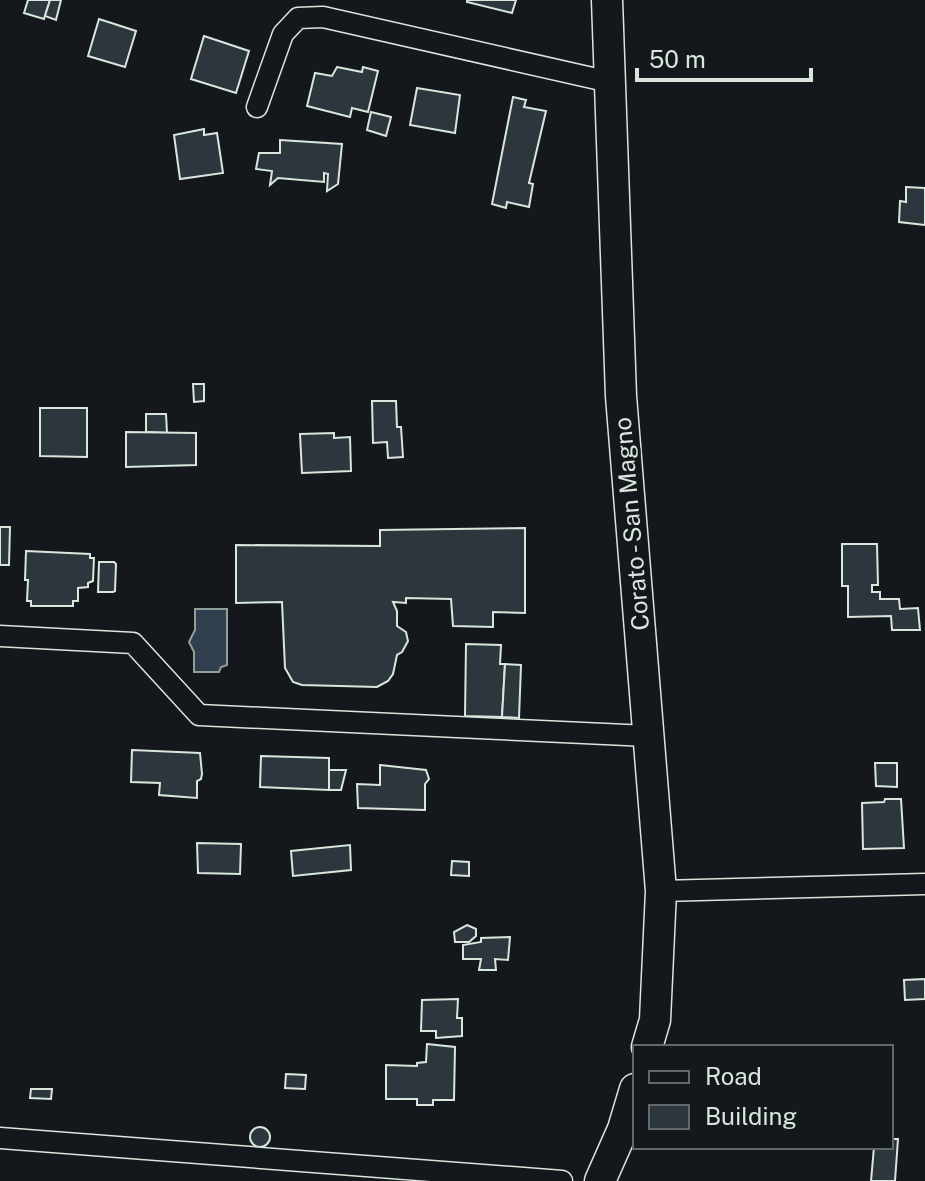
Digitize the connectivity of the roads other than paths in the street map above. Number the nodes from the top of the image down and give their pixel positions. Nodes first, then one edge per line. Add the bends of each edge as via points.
1 (607, 0) edge
2 (610, 82) junction
3 (257, 107) dead end
4 (0, 636) edge
5 (648, 736) junction
6 (925, 884) edge
7 (661, 891) junction
8 (648, 1045) edge
9 (633, 1096) edge
10 (0, 1138) edge
11 (562, 1181) edge
12 (600, 1181) edge

1 - 2 main road, Corato - San Magno
2 - 3 street via 323,17 298,18 283,34
2 - 5 main road, Corato - San Magno via 621,396
4 - 5 street via 133,643 199,715
5 - 7 main road, Corato - San Magno
6 - 7 street
7 - 8 main road, Corato - San Magno via 655,1020
9 - 12 main road
10 - 11 street

